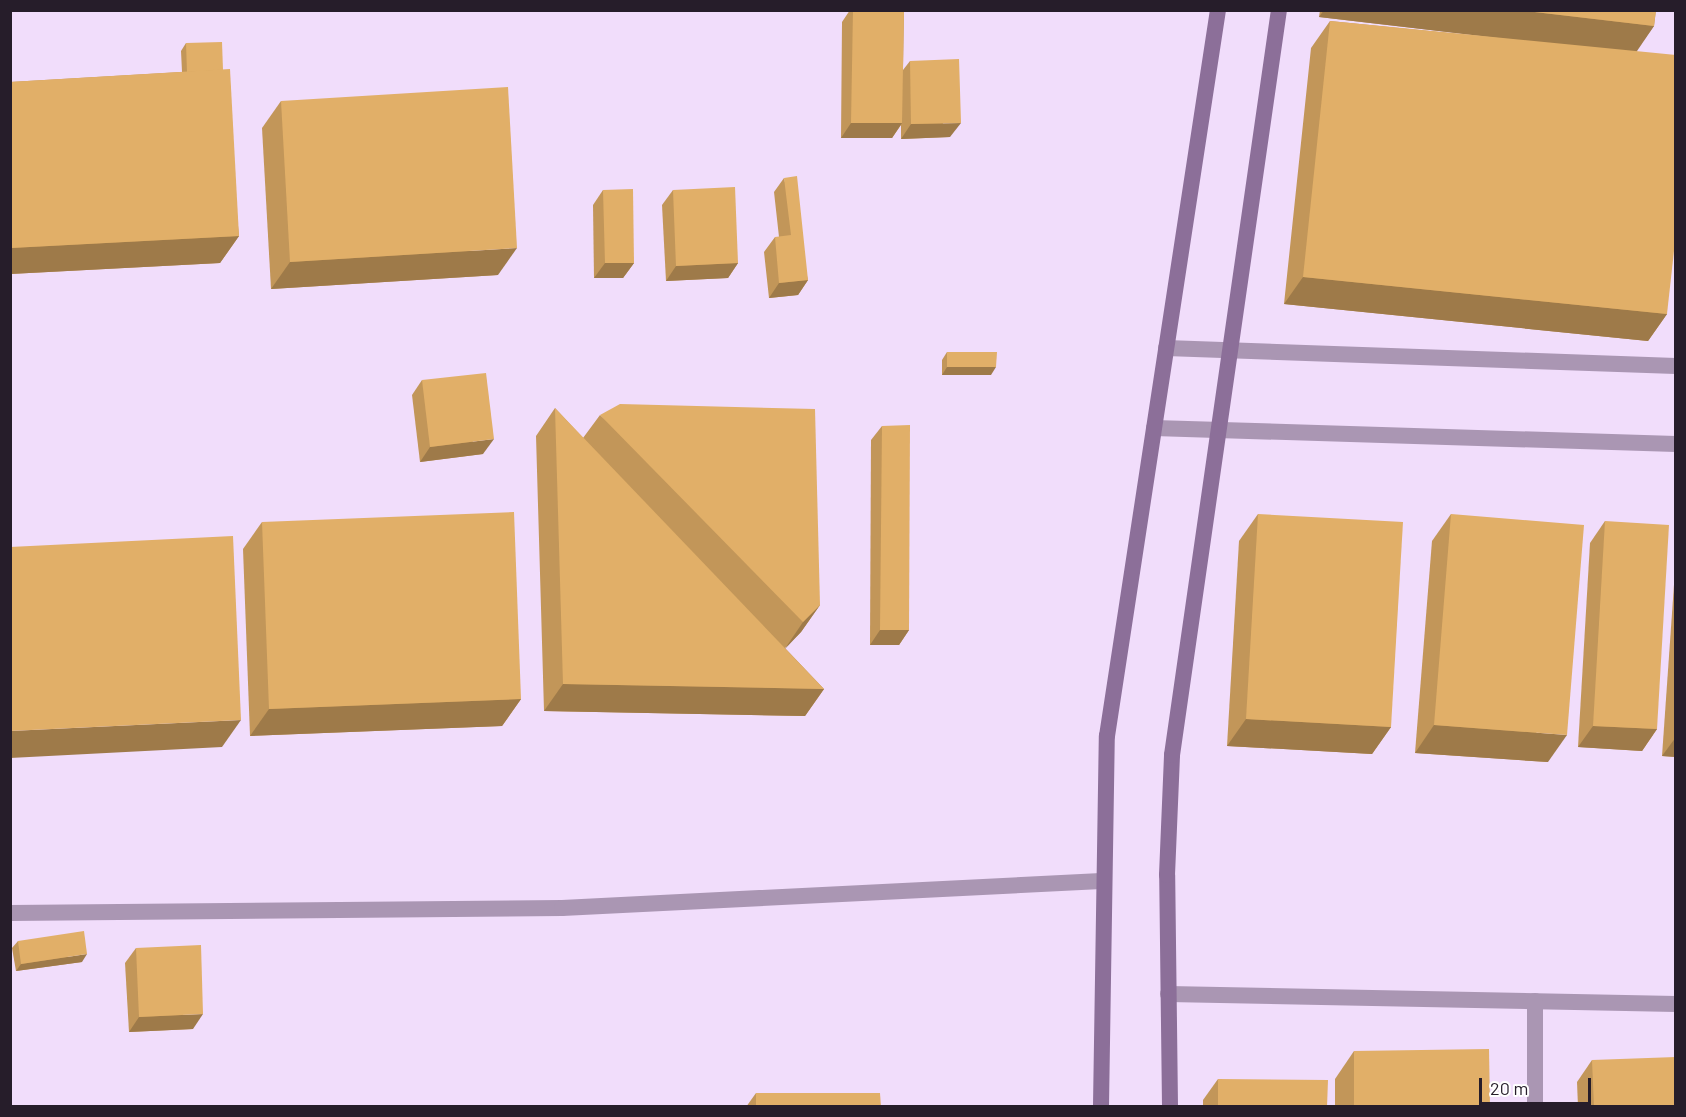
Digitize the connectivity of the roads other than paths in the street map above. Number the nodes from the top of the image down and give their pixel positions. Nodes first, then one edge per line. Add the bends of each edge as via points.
1 (1218, 10) edge
2 (1279, 10) edge
3 (1166, 348) junction
4 (1229, 349) junction
5 (1676, 366) edge
6 (1154, 428) junction
7 (1217, 428) junction
8 (1676, 444) edge
9 (1101, 881) junction
10 (10, 913) edge
11 (1168, 994) junction
12 (1535, 1001) junction
13 (1676, 1004) edge
14 (1101, 1107) edge
15 (1170, 1107) edge
16 (1535, 1107) edge

1 - 3 main road
2 - 4 main road
3 - 4 street
3 - 6 main road
4 - 5 street
4 - 7 main road
6 - 7 street
6 - 9 main road via 1107,736
7 - 8 street
7 - 11 main road via 1172,755
9 - 10 street via 562,908
9 - 14 main road
11 - 12 street
11 - 15 main road
12 - 13 street
12 - 16 street

